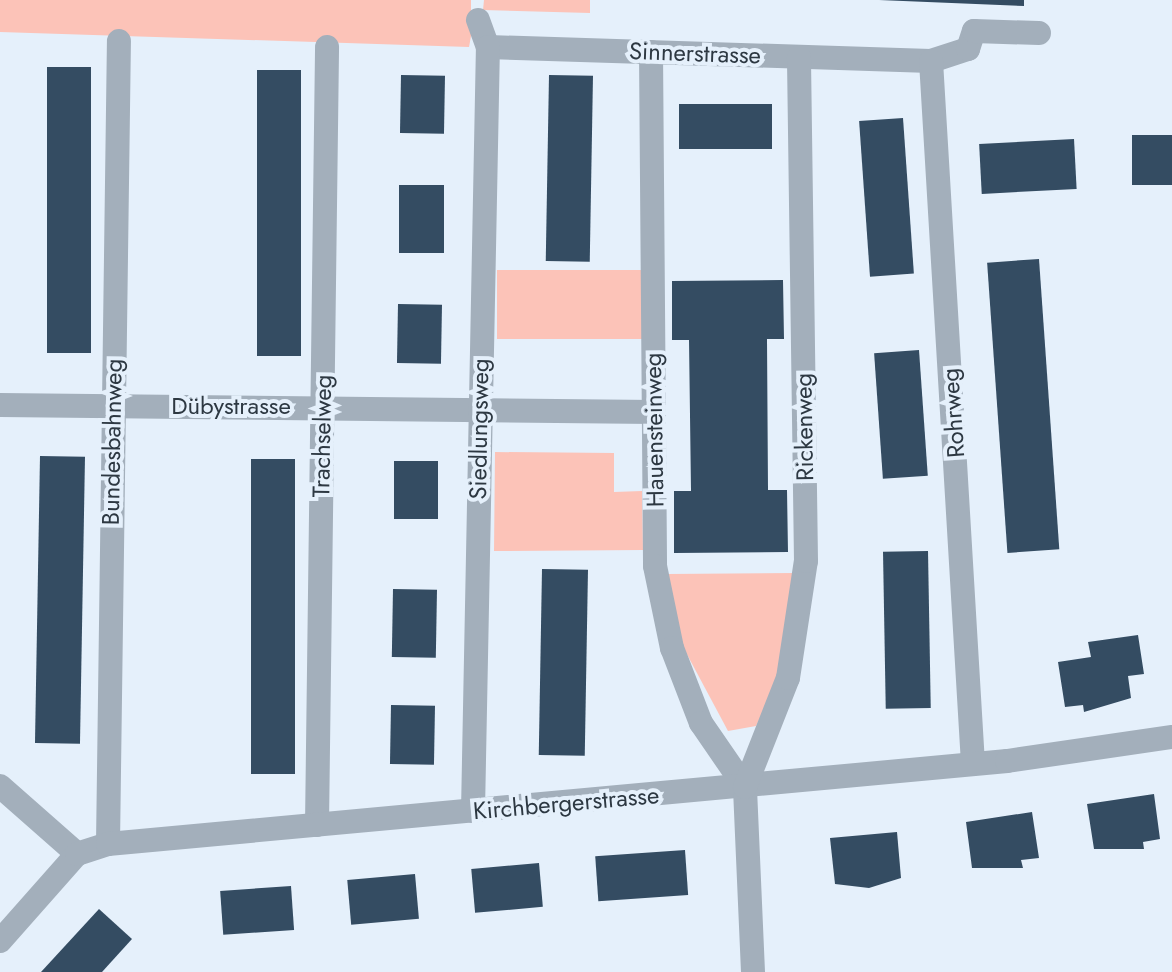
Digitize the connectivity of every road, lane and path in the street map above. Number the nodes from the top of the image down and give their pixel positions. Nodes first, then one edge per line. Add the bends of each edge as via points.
1 (478, 20) dead end
2 (1039, 33) dead end
3 (119, 41) dead end
4 (327, 47) dead end
5 (488, 47) junction
6 (651, 52) junction
7 (799, 57) junction
8 (931, 61) junction
9 (0, 405) edge
10 (112, 405) junction
11 (322, 407) junction
12 (480, 410) junction
13 (654, 412) junction
14 (1172, 737) edge
15 (973, 764) junction
16 (0, 786) edge
17 (745, 787) junction
18 (473, 811) junction
19 (317, 825) junction
20 (108, 844) junction
21 (77, 854) junction
22 (0, 941) edge
23 (753, 972) edge

1 - 5 street
2 - 8 street via 974,31 968,49
3 - 10 street, Bundesbahnweg
4 - 11 street, Trachselweg
5 - 6 street, Sinnerstrasse
5 - 12 street, Siedlungsweg
6 - 7 street, Sinnerstrasse
6 - 13 street, Hauensteinweg
7 - 8 street, Sinnerstrasse
7 - 17 street, Rickenweg via 806,561 788,678
8 - 15 street, Rohrweg
9 - 10 street, Dübystrasse
10 - 11 street, Dübystrasse
10 - 20 street, Bundesbahnweg
11 - 12 street, Dübystrasse
11 - 19 street, Trachselweg
12 - 13 street, Dübystrasse
12 - 18 street, Siedlungsweg
13 - 17 street, Hauensteinweg via 655,566 672,648 701,723
14 - 15 street, Kirchbergerstrasse
15 - 17 street, Kirchbergerstrasse
16 - 21 street
17 - 18 street, Kirchbergerstrasse
17 - 23 street
18 - 19 street, Kirchbergerstrasse
19 - 20 street, Kirchbergerstrasse
20 - 21 street, Kirchbergerstrasse
21 - 22 street

